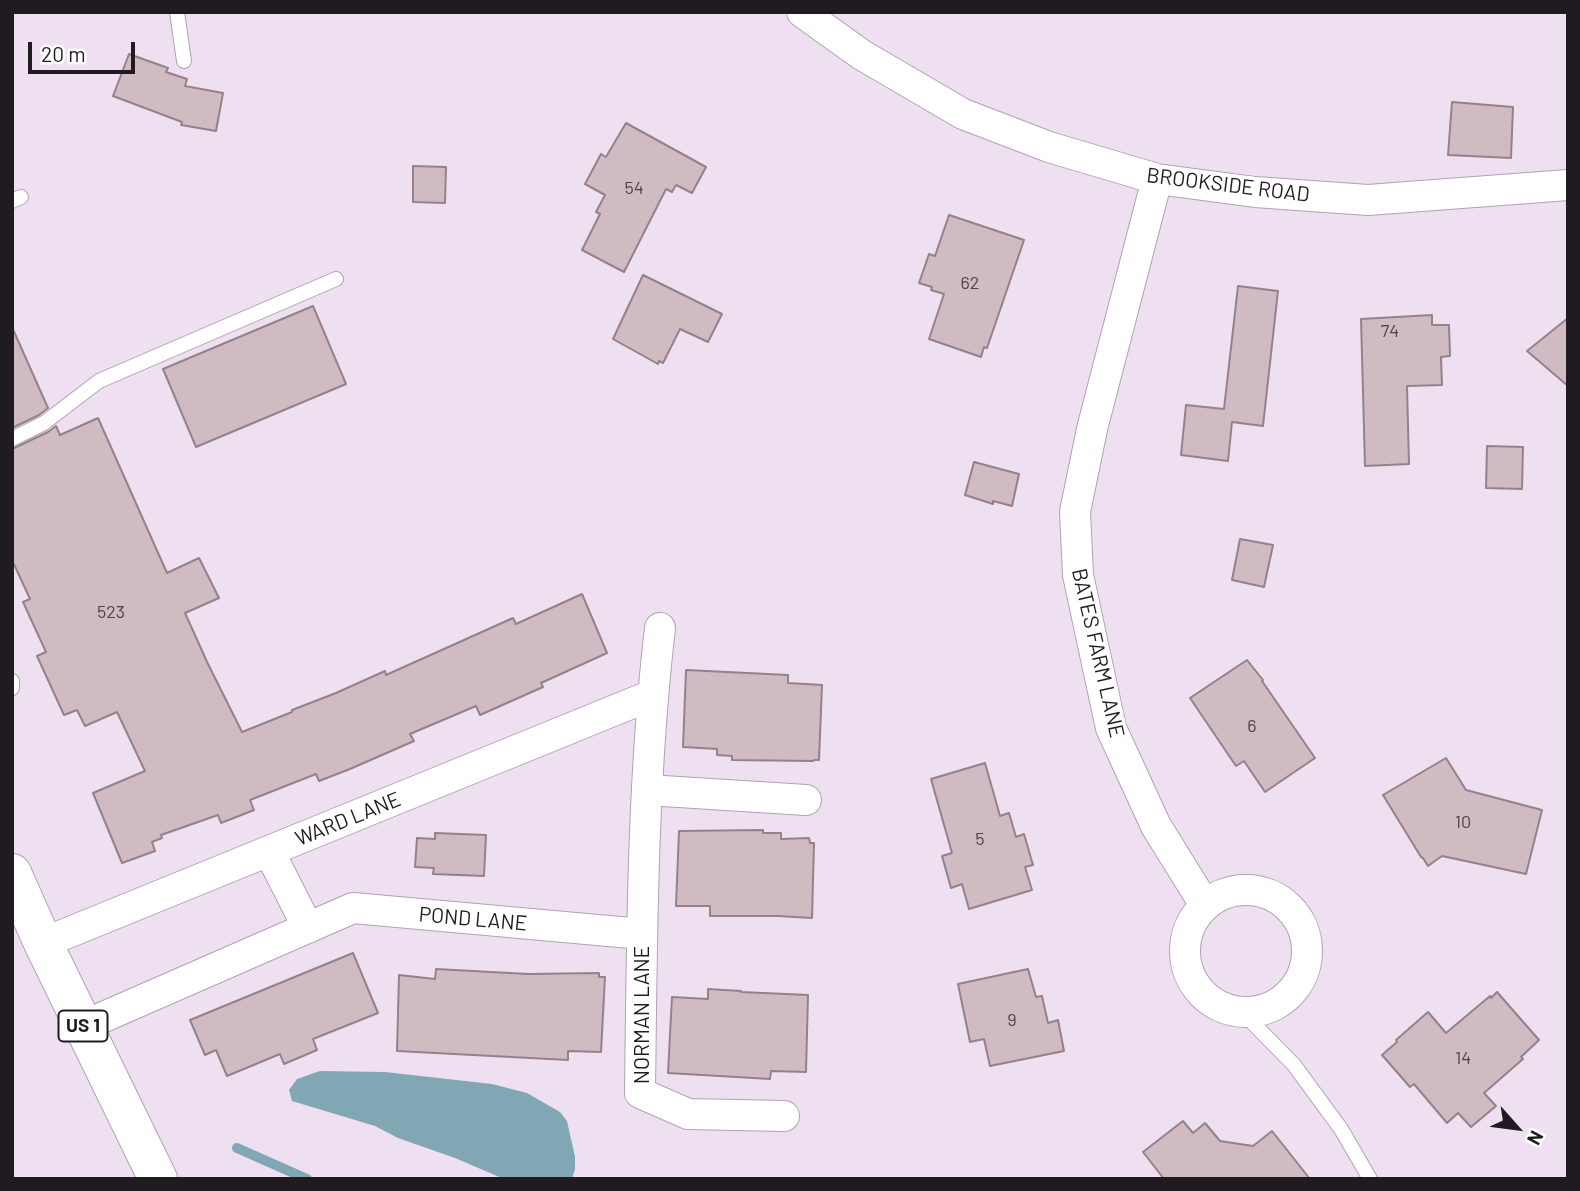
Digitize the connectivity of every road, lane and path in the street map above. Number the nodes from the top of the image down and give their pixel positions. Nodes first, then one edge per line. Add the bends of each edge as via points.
1 (177, 12) edge
2 (802, 12) edge
3 (184, 61) dead end
4 (1157, 179) junction
5 (1568, 185) edge
6 (336, 279) dead end
7 (12, 439) edge
8 (660, 628) dead end
9 (12, 681) edge
10 (12, 688) edge
11 (652, 695) junction
12 (647, 790) junction
13 (806, 800) dead end
14 (269, 851) junction
15 (17, 895) edge
16 (1205, 905) junction
17 (308, 928) junction
18 (642, 934) junction
19 (43, 943) junction
20 (1243, 1013) junction
21 (83, 1026) junction
22 (784, 1116) dead end
23 (158, 1179) edge
24 (1370, 1179) edge

1 - 3 lane
2 - 4 street, BROOKSIDE ROAD via 862,55 963,114 1049,147
4 - 5 street, BROOKSIDE ROAD via 1368,200
4 - 16 street, BATES FARM LANE via 1075,512 1078,575 1111,728 1156,826
6 - 7 lane via 99,381 44,423
8 - 11 street, NORMAN LANE
9 - 10 lane
11 - 12 street, NORMAN LANE
11 - 14 street, WARD LANE
12 - 13 street
12 - 18 street, NORMAN LANE
14 - 17 street
14 - 19 street, WARD LANE
15 - 19 main road, US 1
16 - 20 street via 1190,924 1184,947 1188,971 1200,992 1219,1007
16 - 20 street via 1225,892 1249,889 1273,895 1292,909 1305,930 1308,954 1301,977 1287,997 1267,1009
17 - 18 street, POND LANE via 353,908
17 - 21 street, POND LANE
18 - 22 street, NORMAN LANE via 640,1093 688,1114
19 - 21 main road, US 1
20 - 24 lane via 1294,1065 1341,1129
21 - 23 main road, US 1

